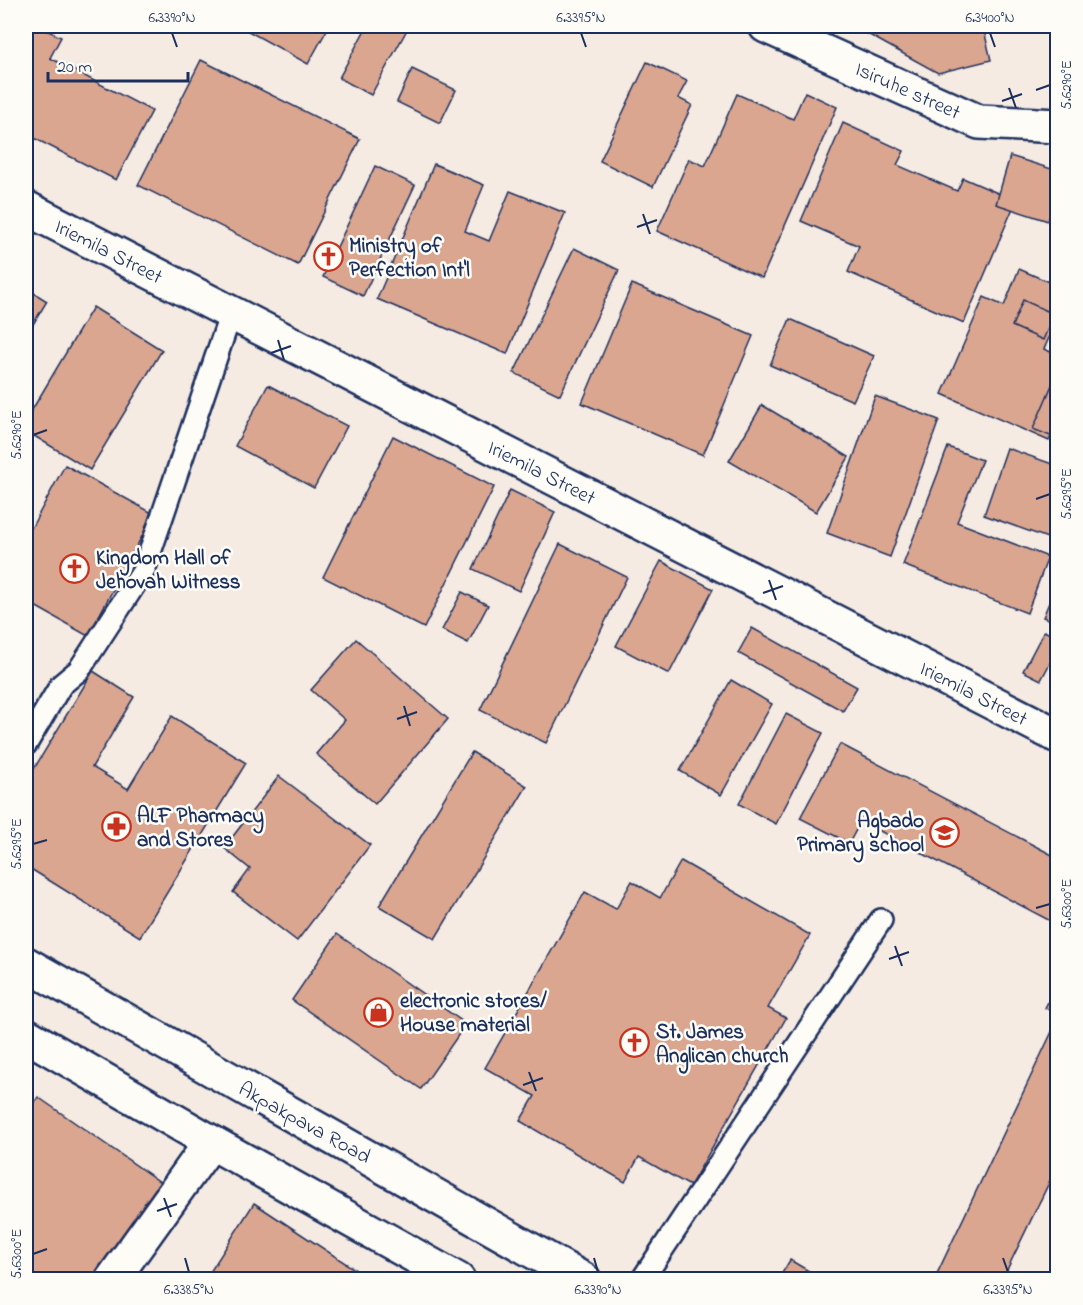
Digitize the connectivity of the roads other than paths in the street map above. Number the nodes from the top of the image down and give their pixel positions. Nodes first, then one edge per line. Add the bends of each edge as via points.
1 (766, 26) edge
2 (1058, 126) edge
3 (26, 208) edge
4 (231, 313) junction
5 (1058, 736) edge
6 (26, 744) edge
7 (881, 920) dead end
8 (26, 964) edge
9 (26, 1035) edge
10 (211, 1142) junction
11 (112, 1280) edge
12 (458, 1280) edge
13 (584, 1280) edge
14 (642, 1280) edge

1 - 2 main road, Isiruhe street via 979,122
3 - 4 main road, Iriemila Street
4 - 5 main road, Iriemila Street
4 - 6 lane via 144,570 79,670 61,685
7 - 14 lane
8 - 13 main road, Akpakpava Road
9 - 10 main road
10 - 11 main road
10 - 12 main road

